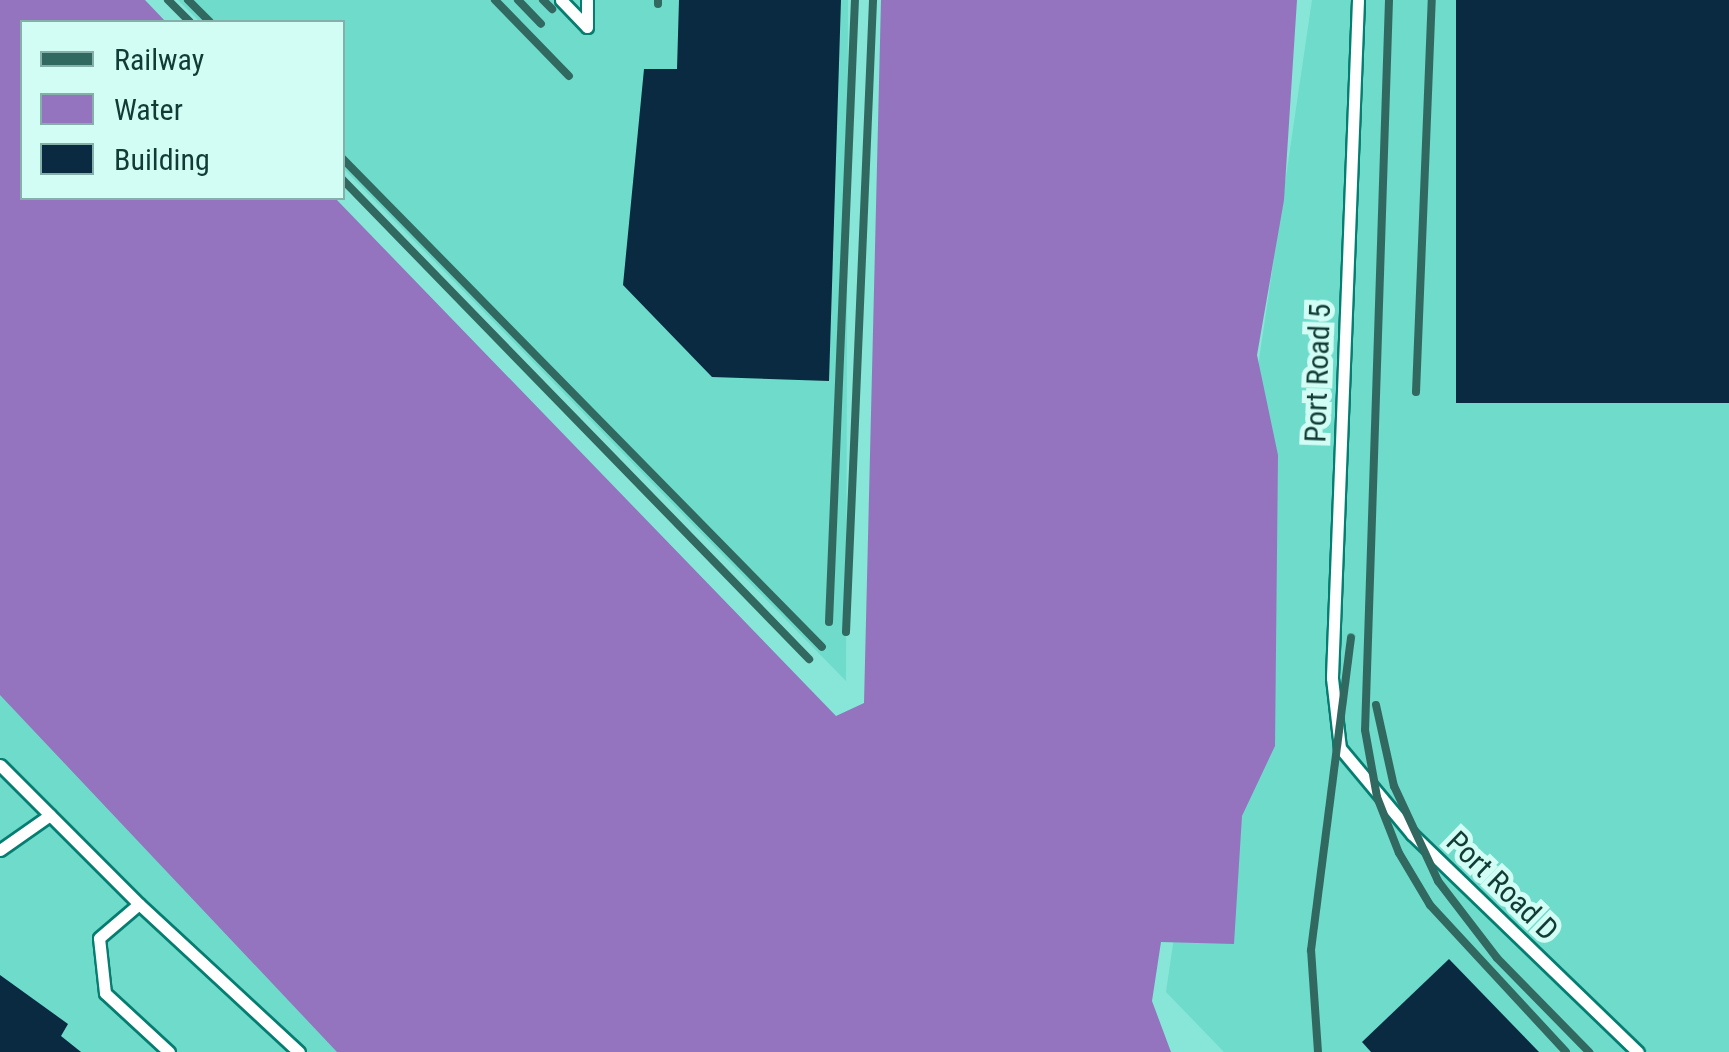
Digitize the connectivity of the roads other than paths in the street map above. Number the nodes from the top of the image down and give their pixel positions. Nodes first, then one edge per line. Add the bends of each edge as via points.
1 (561, 0) edge
2 (587, 0) edge
3 (1358, 0) edge
4 (1340, 748) joint
5 (0, 766) edge
6 (50, 816) junction
7 (0, 850) edge
8 (139, 904) junction
9 (169, 1052) edge
10 (299, 1052) edge
11 (1638, 1052) edge

1 - 2 lane via 588,27
3 - 4 lane, Port Road 5 via 1332,678
4 - 11 lane, Port Road D via 1412,834
5 - 6 lane
6 - 7 lane
6 - 8 lane
8 - 9 lane via 100,938 105,993
8 - 10 lane

